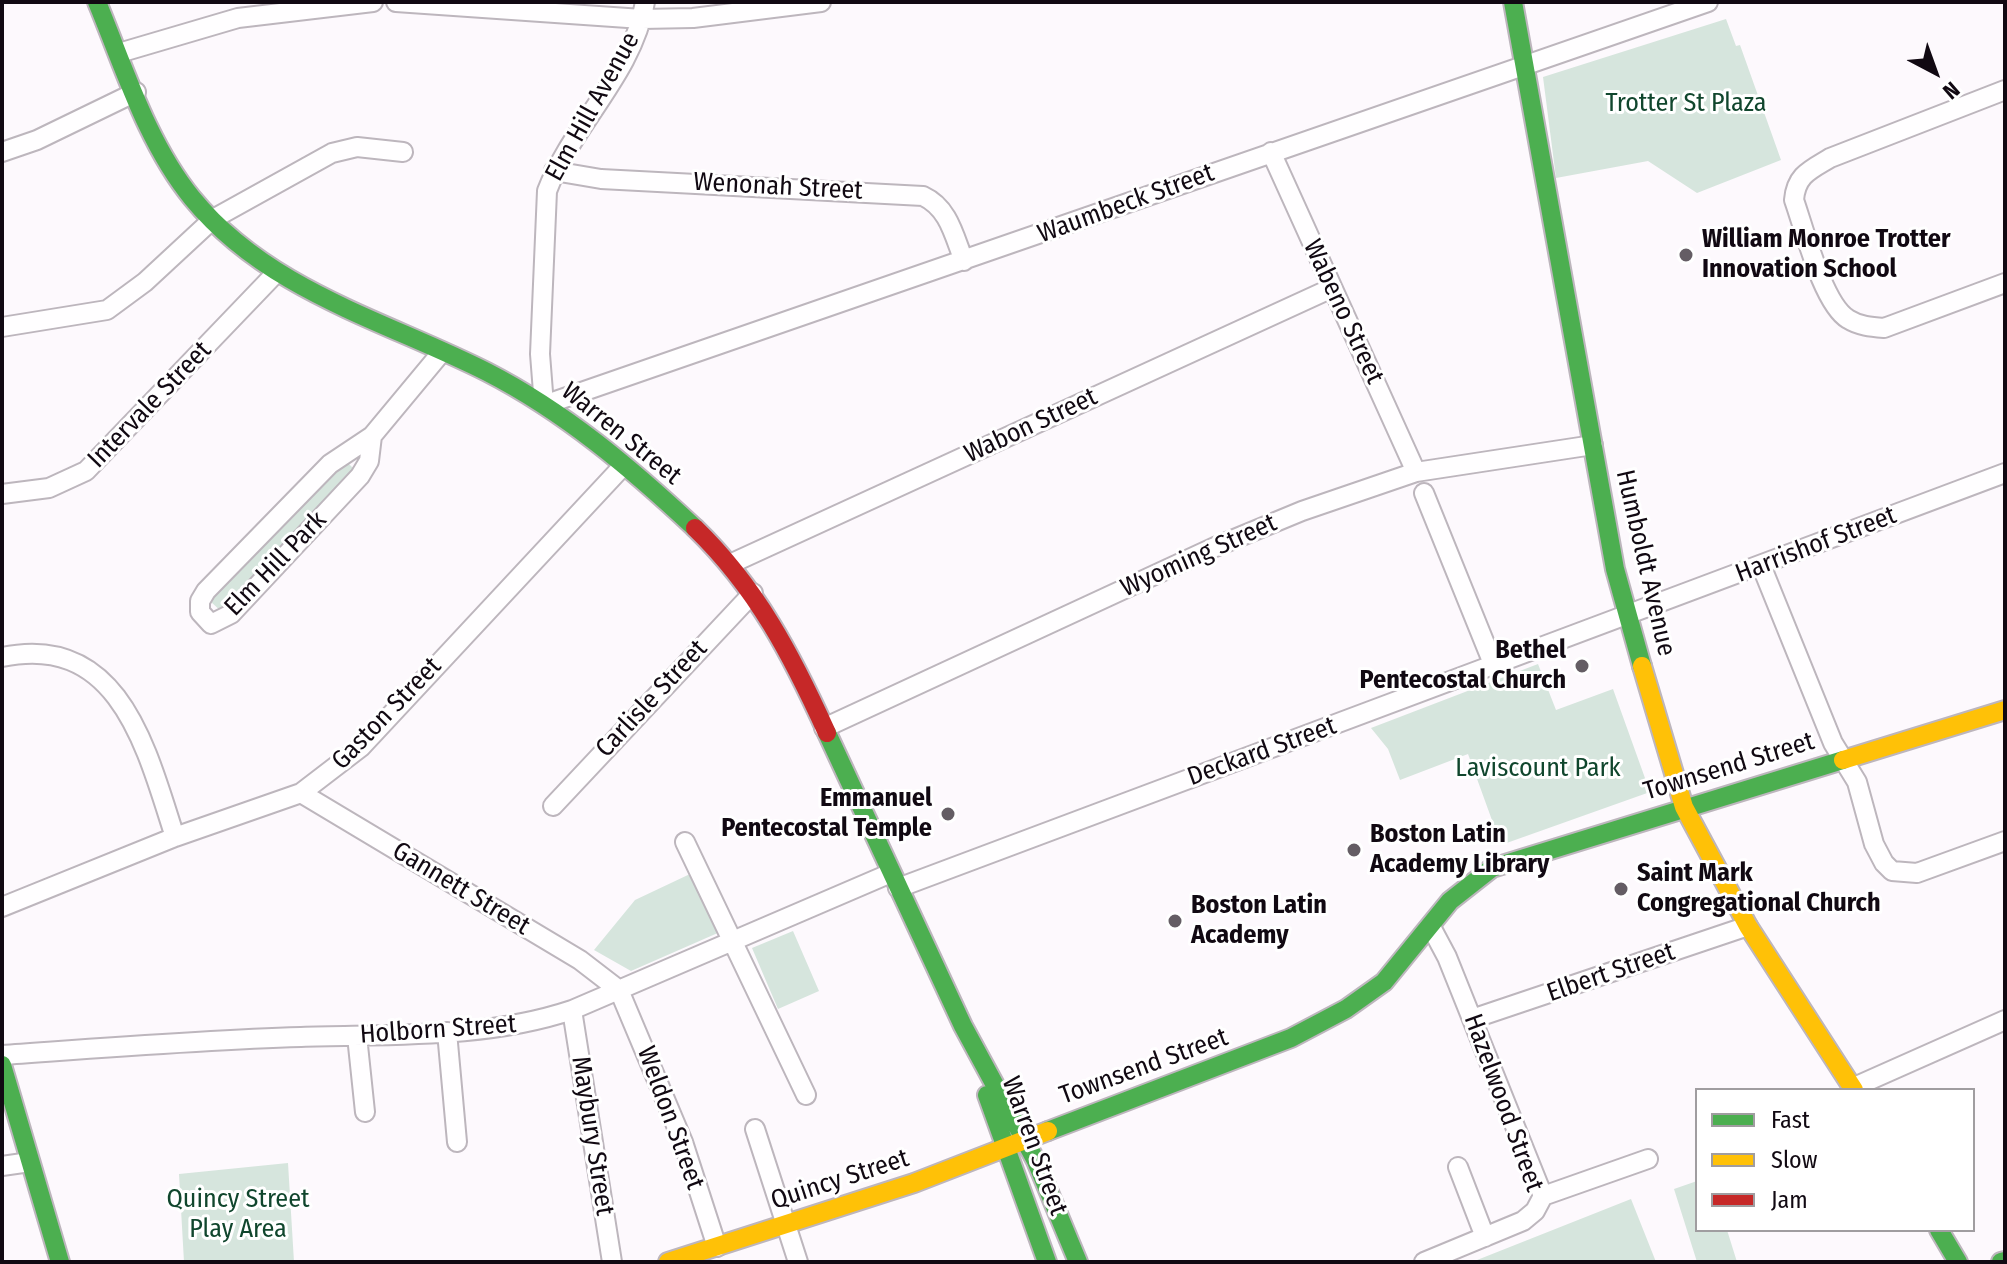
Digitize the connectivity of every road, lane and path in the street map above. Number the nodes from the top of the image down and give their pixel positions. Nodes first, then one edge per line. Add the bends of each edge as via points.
1 (97, 2) edge
2 (373, 2) edge
3 (396, 2) edge
4 (821, 2) edge
5 (1513, 2) edge
6 (1708, 2) edge
7 (644, 11) edge
8 (119, 53) junction
9 (1526, 64) junction
10 (2005, 90) edge
11 (136, 92) junction
12 (2, 152) edge
13 (403, 152) dead end
14 (1271, 152) junction
15 (554, 171) junction
16 (213, 219) junction
17 (964, 261) junction
18 (275, 274) junction
19 (2005, 283) edge
20 (1332, 288) junction
21 (2, 327) edge
22 (441, 353) junction
23 (544, 405) junction
24 (372, 436) junction
25 (1593, 445) junction
26 (623, 466) junction
27 (1416, 472) junction
28 (2005, 473) edge
29 (1424, 493) dead end
30 (2, 494) edge
31 (730, 564) junction
32 (1761, 565) junction
33 (753, 593) junction
34 (1626, 617) junction
35 (2, 657) edge
36 (1494, 666) junction
37 (2005, 710) edge
38 (824, 728) junction
39 (1845, 760) junction
40 (301, 793) junction
41 (553, 806) dead end
42 (1684, 807) junction
43 (175, 837) junction
44 (2005, 841) edge
45 (685, 842) dead end
46 (895, 881) junction
47 (2, 907) edge
48 (1748, 926) junction
49 (1431, 927) junction
50 (732, 942) junction
51 (619, 990) junction
52 (572, 1010) junction
53 (1472, 1019) junction
54 (2005, 1020) edge
55 (447, 1032) junction
56 (357, 1036) junction
57 (972, 1048) junction
58 (2, 1055) edge
59 (2, 1065) edge
60 (1852, 1088) edge
61 (1855, 1088) edge
62 (806, 1095) dead end
63 (365, 1112) dead end
64 (755, 1129) dead end
65 (1025, 1140) junction
66 (457, 1142) dead end
67 (1004, 1148) junction
68 (1648, 1159) dead end
69 (30, 1162) junction
70 (2, 1166) edge
71 (1458, 1167) dead end
72 (1543, 1196) junction
73 (788, 1224) junction
74 (1940, 1232) edge
75 (1485, 1237) junction
76 (717, 1247) junction
77 (60, 1262) edge
78 (612, 1262) edge
79 (668, 1262) edge
80 (798, 1262) edge
81 (1047, 1262) edge
82 (1078, 1262) edge
83 (1424, 1262) edge
84 (1958, 1262) edge

1 - 8 main road, Warren Street
2 - 8 street via 238,18
3 - 7 street
4 - 7 street via 693,18
5 - 9 main road, Humboldt Avenue
6 - 9 street, Waumbeck Street
7 - 15 street, Elm Hill Avenue via 619,70
8 - 11 main road, Warren Street
9 - 14 street, Waumbeck Street
9 - 25 main road, Humboldt Avenue
10 - 19 street via 1830,158 1795,183 1794,200 1833,304 1845,318 1866,327 1884,328
11 - 12 street
11 - 16 main road, Warren Street via 191,197
13 - 16 street via 357,147 332,153
14 - 17 street, Waumbeck Street
14 - 20 street, Wabeno Street
15 - 17 street, Wenonah Street via 601,179 923,196 945,212
15 - 23 street, Elm Hill Avenue via 543,227
16 - 18 main road, Warren Street
16 - 21 street via 107,310
17 - 23 street, Waumbeck Street
18 - 22 main road, Warren Street via 348,314
18 - 30 street, Intervale Street via 86,471 49,488
20 - 27 street, Wabeno Street
20 - 31 street, Wabon Street
22 - 23 main road, Warren Street
22 - 24 street, Elm Hill Park
23 - 26 main road, Warren Street
24 - 24 street, Elm Hill Park via 330,464 206,591 200,612 211,624 231,614 350,488 369,461
25 - 27 street, Wyoming Street
25 - 34 main road, Humboldt Avenue
26 - 31 main road, Warren Street
26 - 40 street, Gaston Street via 361,747
27 - 38 street, Wyoming Street via 1240,536
28 - 32 street, Harrishof Street
29 - 36 street
31 - 33 main road, Warren Street
32 - 34 street, Harrishof Street
32 - 39 street via 1833,743
33 - 38 main road, Warren Street
33 - 41 street, Carlisle Street
34 - 36 street, Deckard Street
34 - 42 main road, Humboldt Avenue
35 - 43 street via 50,655 78,663 115,692 136,729
36 - 46 street, Deckard Street
37 - 39 main road, Townsend Street
38 - 46 main road, Warren Street
39 - 42 main road, Townsend Street
39 - 44 street via 1857,782 1874,844 1892,871 1917,873
40 - 43 street, Gaston Street
40 - 51 street, Gannett Street via 580,960
42 - 48 main road, Humboldt Avenue
42 - 49 main road, Townsend Street via 1492,868 1451,899
43 - 47 street, Gaston Street
45 - 50 street
46 - 50 street, Holborn Street
46 - 57 main road, Warren Street
48 - 53 street, Elbert Street
48 - 60 main road, Humboldt Avenue
49 - 53 street, Hazelwood Street
49 - 65 main road, Townsend Street via 1384,982 1331,1018 1261,1051
50 - 51 street, Holborn Street
50 - 62 street
51 - 52 street, Holborn Street
51 - 76 street, Weldon Street via 683,1142
52 - 55 street, Holborn Street via 506,1028
52 - 78 street, Maybury Street
53 - 72 street, Hazelwood Street
54 - 61 street
55 - 56 street, Holborn Street
55 - 66 street
56 - 58 street, Holborn Street
56 - 63 street
57 - 65 main road, Warren Street
57 - 67 main road, Warren Street
59 - 69 main road
64 - 73 street
65 - 67 main road, Quincy Street
65 - 82 main road, Warren Street
67 - 73 main road, Quincy Street
67 - 81 main road, Warren Street
68 - 72 street
69 - 70 street
69 - 77 main road
71 - 75 street
72 - 75 street, Hazelwood Street via 1530,1217
73 - 76 main road, Quincy Street
73 - 80 street
74 - 84 main road
75 - 83 street, Hazelwood Street
76 - 79 main road, Quincy Street

